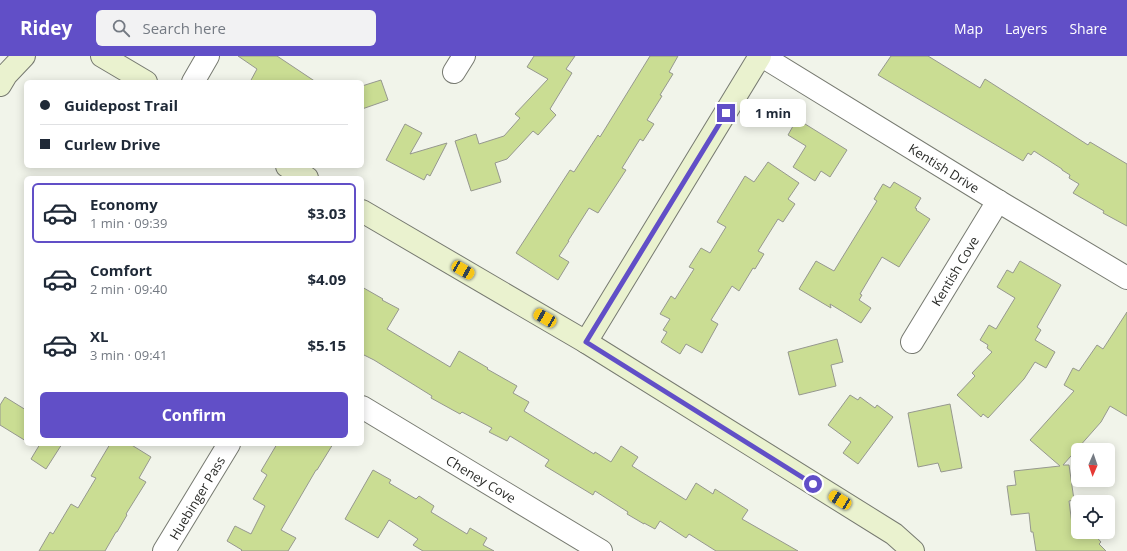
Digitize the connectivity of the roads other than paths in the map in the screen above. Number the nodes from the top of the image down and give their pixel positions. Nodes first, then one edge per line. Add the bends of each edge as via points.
1 (24, 56) edge
2 (102, 56) edge
3 (208, 56) edge
4 (761, 56) edge
5 (143, 80) edge
6 (193, 80) edge
7 (0, 85) edge
8 (290, 168) edge
9 (304, 176) edge
10 (998, 200) junction
11 (364, 216) edge
12 (1127, 278) edge
13 (586, 342) junction
14 (912, 342) dead end
15 (364, 408) edge
16 (228, 446) edge
17 (164, 551) edge
18 (601, 551) edge
19 (913, 551) edge

1 - 7 street
2 - 5 street
3 - 6 street
4 - 10 street, Kentish Drive
4 - 13 street
8 - 9 street
10 - 12 street, Kentish Drive
10 - 14 street, Kentish Cove
11 - 13 street
13 - 19 street via 894,534
15 - 18 street, Cheney Cove
16 - 17 street, Huebinger Pass

